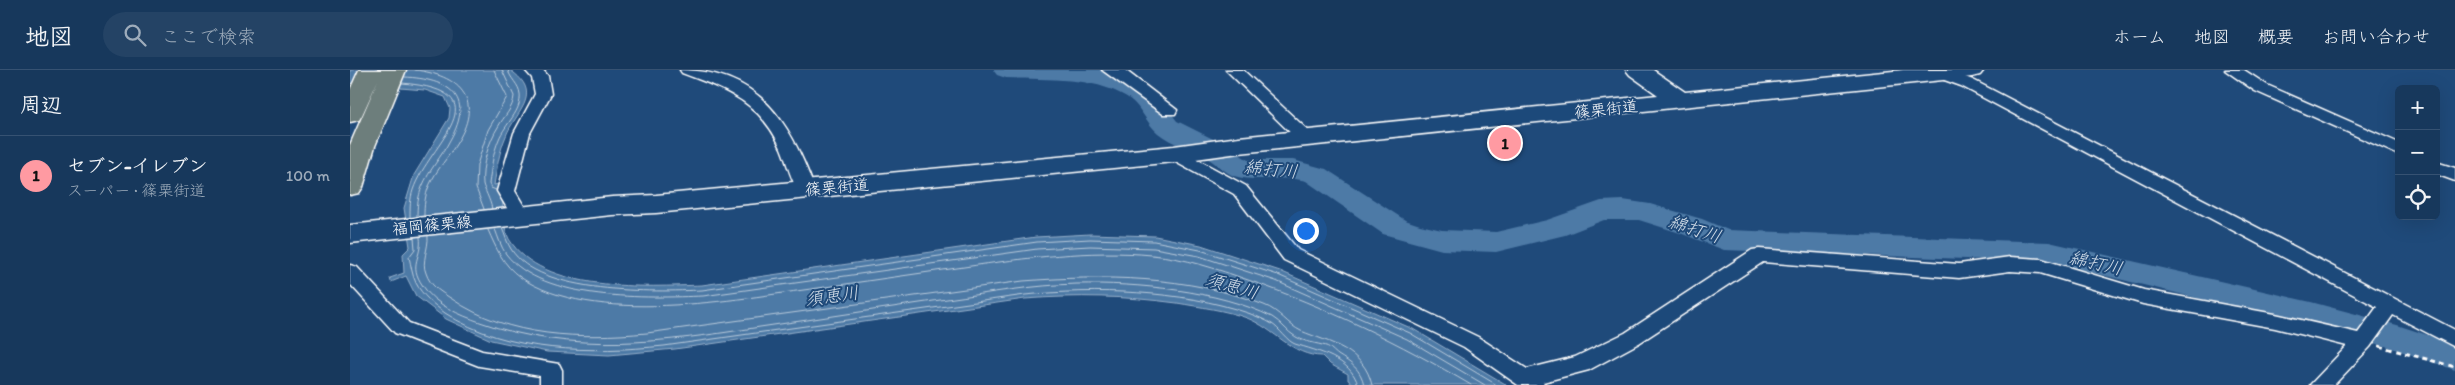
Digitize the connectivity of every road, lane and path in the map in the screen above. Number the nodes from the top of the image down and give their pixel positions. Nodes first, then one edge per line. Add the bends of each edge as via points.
1 (371, 70) edge
2 (394, 70) edge
3 (533, 70) edge
4 (688, 70) edge
5 (1110, 70) edge
6 (1234, 70) edge
7 (1638, 70) edge
8 (1972, 70) edge
9 (2233, 70) edge
10 (1935, 72) edge
11 (1682, 101) junction
12 (359, 104) edge
13 (1169, 110) dead end
14 (1307, 139) junction
15 (2395, 148) edge
16 (1174, 154) junction
17 (2440, 169) edge
18 (2455, 175) edge
19 (350, 187) edge
20 (806, 190) junction
21 (510, 217) junction
22 (358, 234) edge
23 (350, 272) edge
24 (2388, 306) junction
25 (2369, 334) junction
26 (2455, 339) edge
27 (2455, 366) edge
28 (551, 378) edge
29 (1530, 381) edge
30 (2321, 385) edge

1 - 12 main road
2 - 12 main road
3 - 21 street via 540,76 543,94 522,132 506,191
4 - 20 street via 734,87 767,110 792,150
5 - 13 street via 1118,72
6 - 14 street
7 - 11 main road
8 - 10 main road, 篠栗街道
9 - 15 street via 2261,88
10 - 11 main road, 篠栗街道
10 - 24 street via 1967,82
11 - 14 main road, 篠栗街道
12 - 19 main road via 362,146
14 - 16 main road, 篠栗街道
16 - 20 main road, 篠栗街道
16 - 29 street via 1240,190 1291,255 1471,342
17 - 18 street
20 - 21 main road, 篠栗街道
21 - 22 main road, 福岡篠栗線
23 - 28 street via 402,328 479,358
24 - 25 street
24 - 26 street
25 - 27 path
25 - 29 street via 2143,297 2041,266 2010,264 1959,271 1759,255 1632,338 1581,364
25 - 30 street

